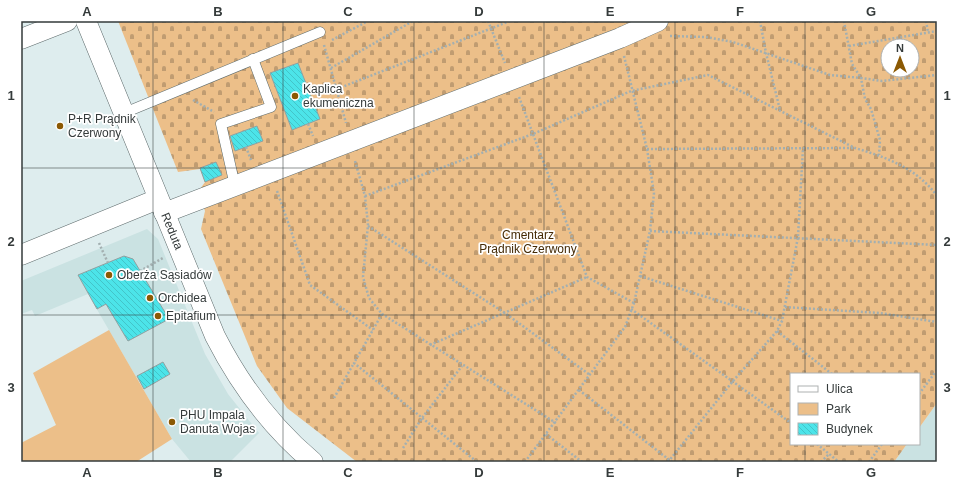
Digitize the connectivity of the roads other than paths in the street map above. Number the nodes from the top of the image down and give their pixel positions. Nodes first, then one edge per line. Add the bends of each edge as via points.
1 (67, 21) edge
2 (86, 21) edge
3 (663, 28) edge
4 (320, 32) road end
5 (21, 39) edge
6 (253, 60) junction
7 (124, 113) junction
8 (235, 186) junction
9 (161, 206) junction
10 (21, 255) edge
11 (313, 462) edge

1 - 5 street
2 - 7 street, Reduta
3 - 8 street via 620,38
4 - 6 lane
6 - 7 lane
6 - 8 lane via 271,107 221,124
7 - 9 street, Reduta
8 - 9 street
9 - 10 street
9 - 11 street, Reduta via 229,364 268,419

